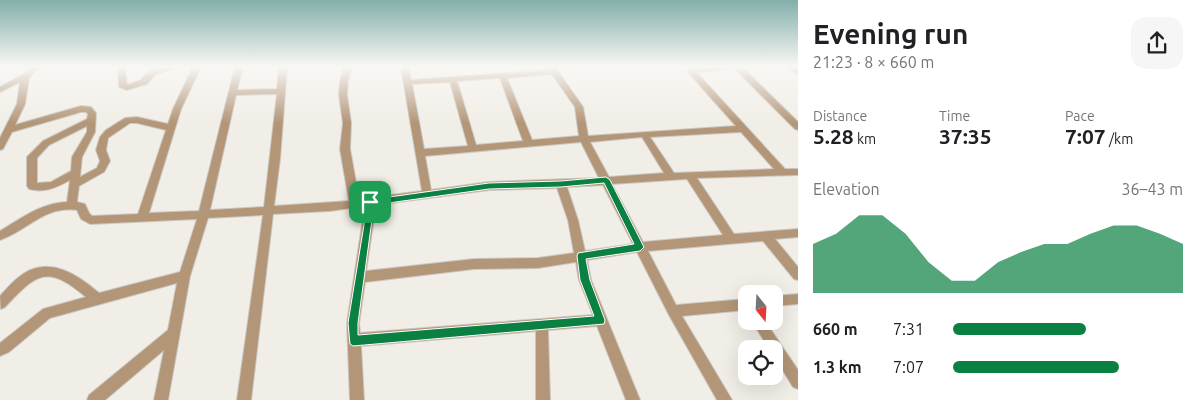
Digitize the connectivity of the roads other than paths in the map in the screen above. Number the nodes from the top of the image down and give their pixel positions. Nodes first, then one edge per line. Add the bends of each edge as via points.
1 (24, 86) edge
2 (188, 86) edge
3 (235, 86) edge
4 (281, 86) edge
5 (344, 86) edge
6 (410, 86) edge
7 (455, 86) edge
8 (507, 86) edge
9 (564, 86) edge
10 (705, 86) edge
11 (756, 86) edge
12 (281, 91) junction
13 (233, 93) junction
14 (91, 121) junction
15 (7, 126) edge
16 (798, 126) edge
17 (171, 128) junction
18 (743, 128) junction
19 (91, 132) junction
20 (109, 132) junction
21 (644, 134) junction
22 (584, 139) junction
23 (530, 144) junction
24 (0, 147) edge
25 (473, 149) junction
26 (420, 152) junction
27 (798, 172) edge
28 (75, 173) junction
29 (783, 173) junction
30 (690, 175) junction
31 (672, 176) junction
32 (606, 180) junction
33 (561, 184) junction
34 (73, 185) junction
35 (427, 193) junction
36 (354, 202) junction
37 (370, 202) junction
38 (72, 205) junction
39 (268, 209) junction
40 (204, 213) junction
41 (142, 218) junction
42 (798, 232) edge
43 (0, 236) edge
44 (766, 236) junction
45 (731, 239) junction
46 (640, 247) junction
47 (581, 256) junction
48 (798, 275) edge
49 (184, 276) junction
50 (361, 277) junction
51 (97, 299) junction
52 (798, 299) edge
53 (783, 300) edge
54 (1, 303) edge
55 (738, 305) edge
56 (673, 311) junction
57 (600, 320) junction
58 (542, 327) junction
59 (764, 330) edge
60 (173, 334) junction
61 (353, 340) junction
62 (0, 350) edge
63 (798, 382) edge
64 (94, 400) edge
65 (161, 400) edge
66 (244, 400) edge
67 (357, 400) edge
68 (543, 400) edge
69 (633, 400) edge
70 (725, 400) edge

1 - 15 street via 20,104
2 - 17 street
3 - 13 street
4 - 12 street
5 - 36 street via 347,123 345,149
6 - 26 street
7 - 25 street
8 - 23 street
9 - 22 street via 579,107
10 - 18 street
11 - 16 street
12 - 13 street
12 - 39 street
13 - 40 street
14 - 15 street via 92,113 81,109
14 - 19 street
14 - 28 street via 46,143 32,157 32,186 50,187
15 - 24 street
17 - 20 street via 128,120
17 - 41 street
18 - 21 street
18 - 29 street
19 - 20 street
19 - 28 street via 77,157
20 - 34 street via 102,146 105,161 101,170
21 - 22 street
21 - 31 street
22 - 23 street
22 - 32 street
23 - 25 street
25 - 26 street
26 - 35 street
27 - 29 street
28 - 34 street
29 - 30 street
30 - 31 street
30 - 45 street
31 - 32 street
32 - 33 street
32 - 46 street
33 - 35 street via 489,186
33 - 47 street
34 - 38 street
35 - 37 street
36 - 37 street
36 - 39 street via 330,207
37 - 50 street
38 - 41 street via 81,207 90,220
38 - 43 street via 44,209
39 - 40 street
39 - 66 street
40 - 41 street
40 - 49 street
42 - 44 street
44 - 45 street
44 - 48 street
45 - 46 street
46 - 47 street
46 - 56 street
47 - 50 street via 538,263 474,264
47 - 57 street via 585,280
49 - 51 street
49 - 60 street
50 - 61 street
51 - 54 street via 76,279 42,271 28,276
51 - 62 street via 47,313
52 - 53 street
55 - 56 street
56 - 70 street
57 - 58 street
57 - 69 street
58 - 61 street
58 - 68 street
59 - 63 street
60 - 64 street
60 - 65 street
61 - 67 street

